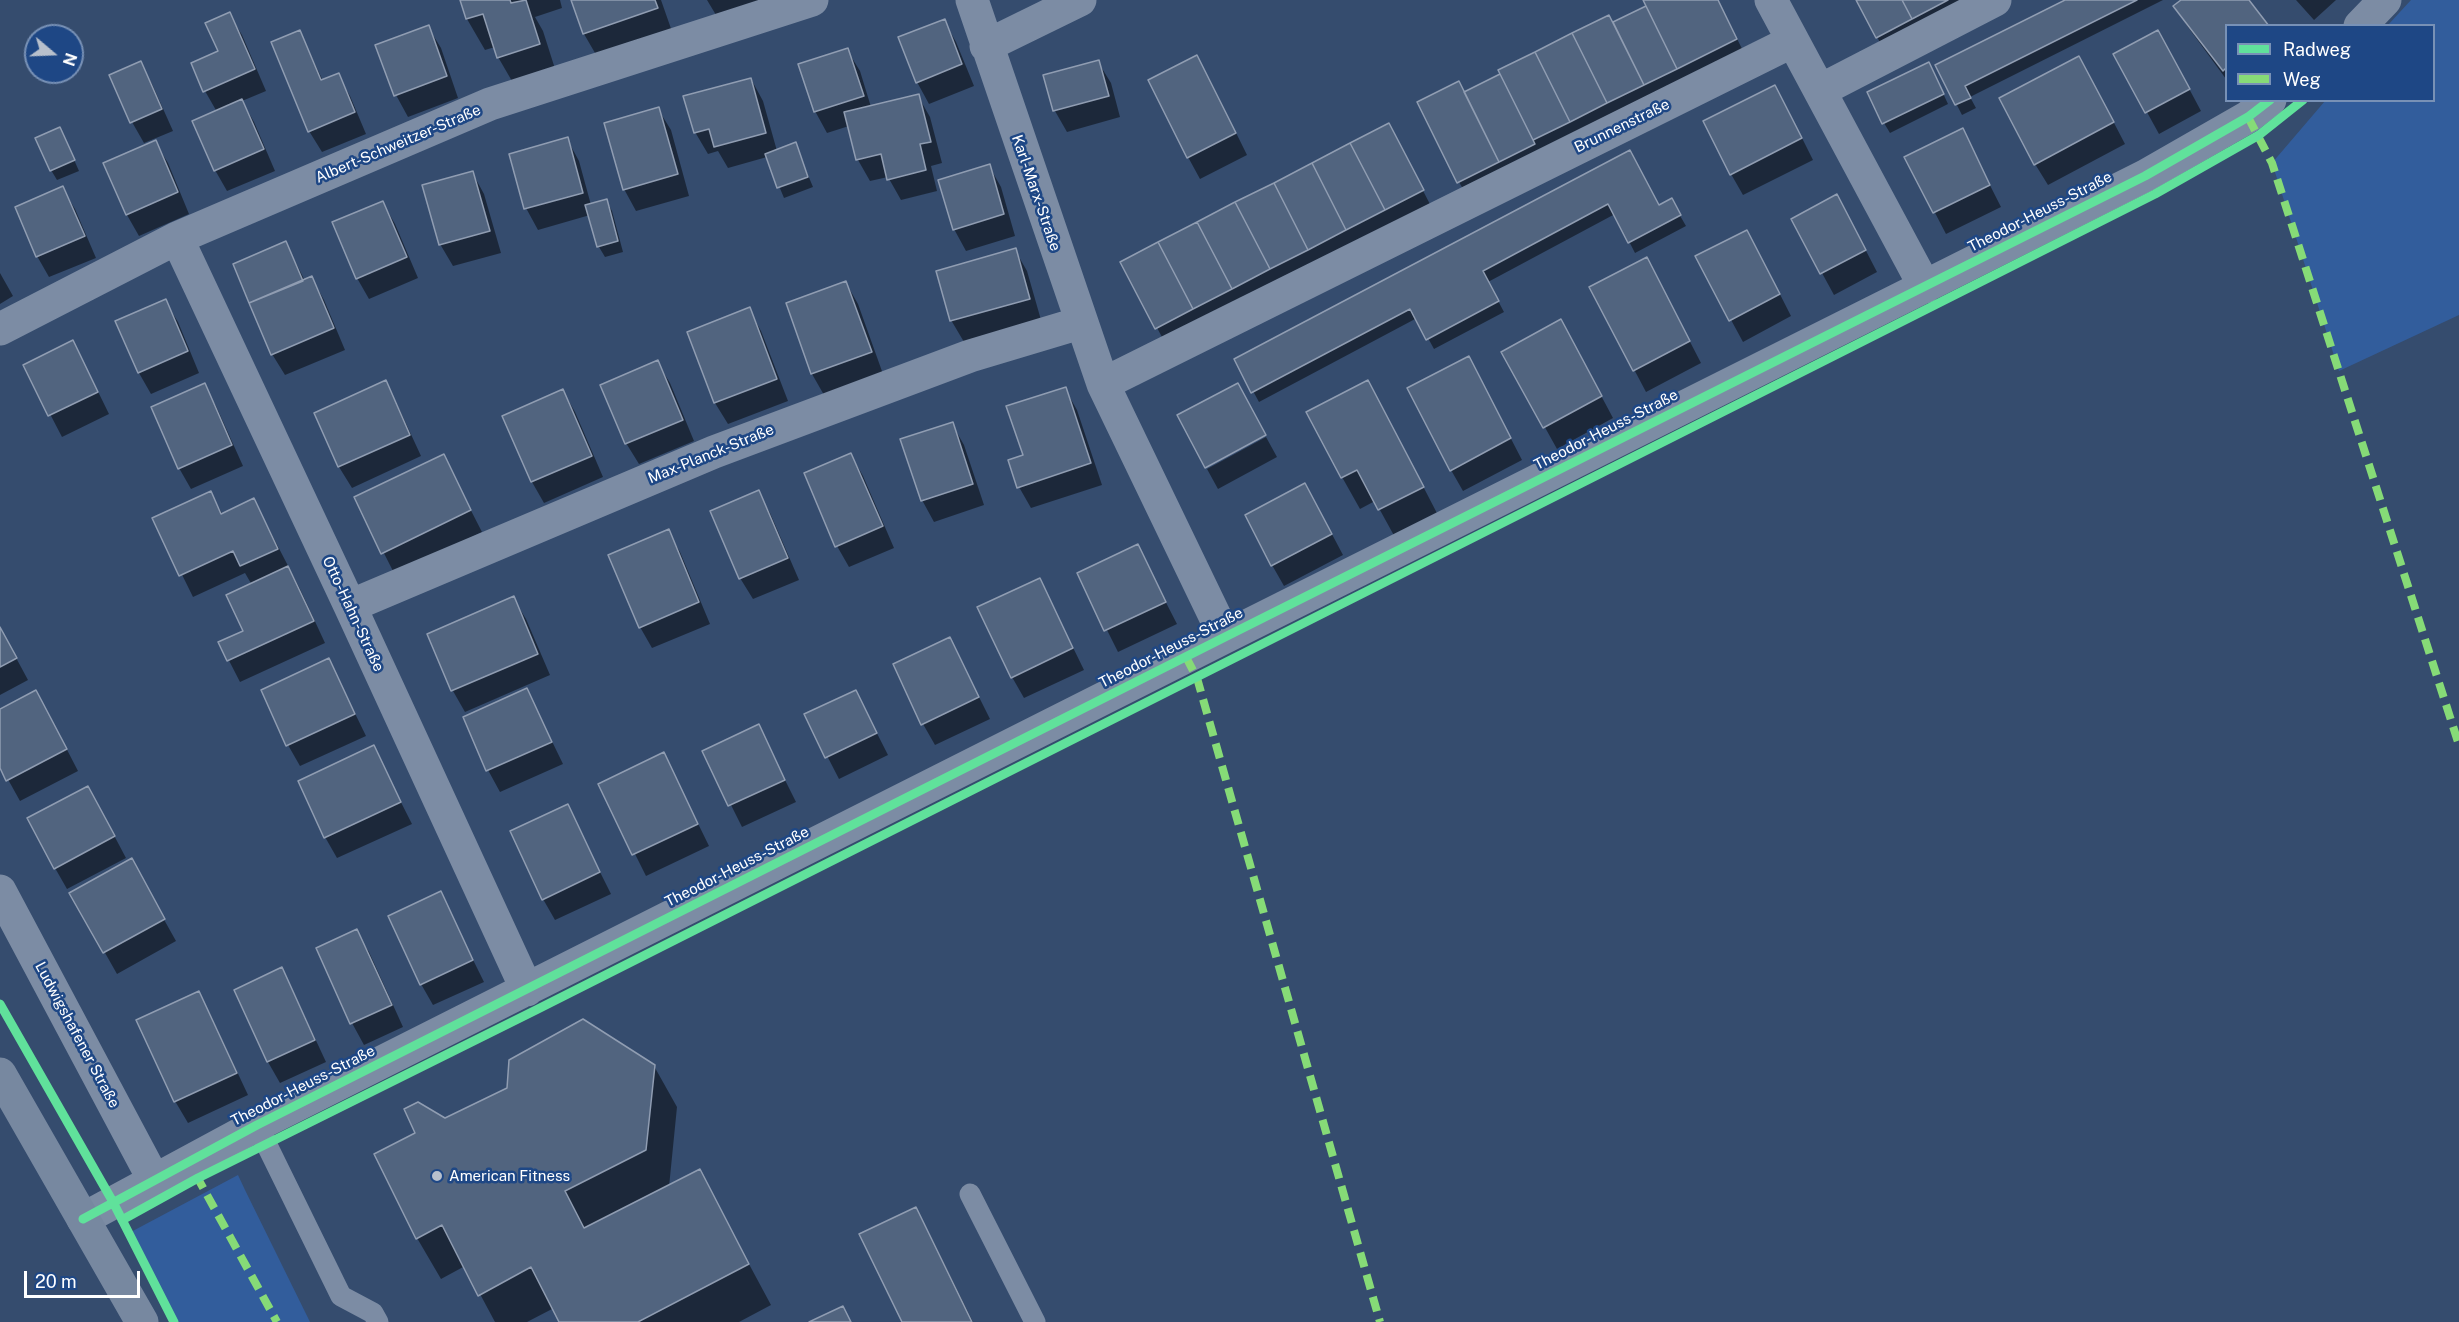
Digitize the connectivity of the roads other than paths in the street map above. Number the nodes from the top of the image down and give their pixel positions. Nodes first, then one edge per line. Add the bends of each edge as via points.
1 (812, 0) edge
2 (972, 0) edge
3 (1080, 0) edge
4 (1771, 0) edge
5 (1995, 0) edge
6 (2385, 0) edge
7 (2362, 24) edge
8 (1793, 41) junction
9 (986, 46) junction
10 (1821, 90) junction
11 (2267, 102) edge
12 (177, 238) junction
13 (1925, 287) junction
14 (1080, 322) junction
15 (0, 329) edge
16 (1103, 384) junction
17 (350, 606) junction
18 (1225, 637) junction
19 (0, 891) edge
20 (527, 990) junction
21 (0, 1074) edge
22 (258, 1125) junction
23 (154, 1180) junction
24 (970, 1194) dead end
25 (83, 1219) junction
26 (142, 1322) edge
27 (378, 1322) edge
28 (1035, 1322) edge

1 - 12 street, Albert-Schweitzer-Straße via 490,104
2 - 9 street, Karl-Marx-Straße
3 - 9 street
4 - 8 street
5 - 10 street
6 - 7 street
8 - 10 street
8 - 16 street, Brunnenstraße
9 - 14 street, Karl-Marx-Straße
10 - 13 street
11 - 13 street, Theodor-Heuss-Straße via 2145,176
12 - 15 street, Albert-Schweitzer-Straße
12 - 17 street, Otto-Hahn-Straße
13 - 18 street, Theodor-Heuss-Straße
14 - 16 street, Karl-Marx-Straße
14 - 17 street, Max-Planck-Straße via 970,356 714,452
16 - 18 street, Karl-Marx-Straße
17 - 20 street, Otto-Hahn-Straße
18 - 20 street, Theodor-Heuss-Straße
19 - 23 street, Ludwigshafener Straße
20 - 22 street, Theodor-Heuss-Straße
21 - 25 main road
22 - 23 street, Theodor-Heuss-Straße
22 - 27 lane via 341,1296 373,1313
23 - 25 street, Theodor-Heuss-Straße
24 - 28 lane
25 - 26 main road

